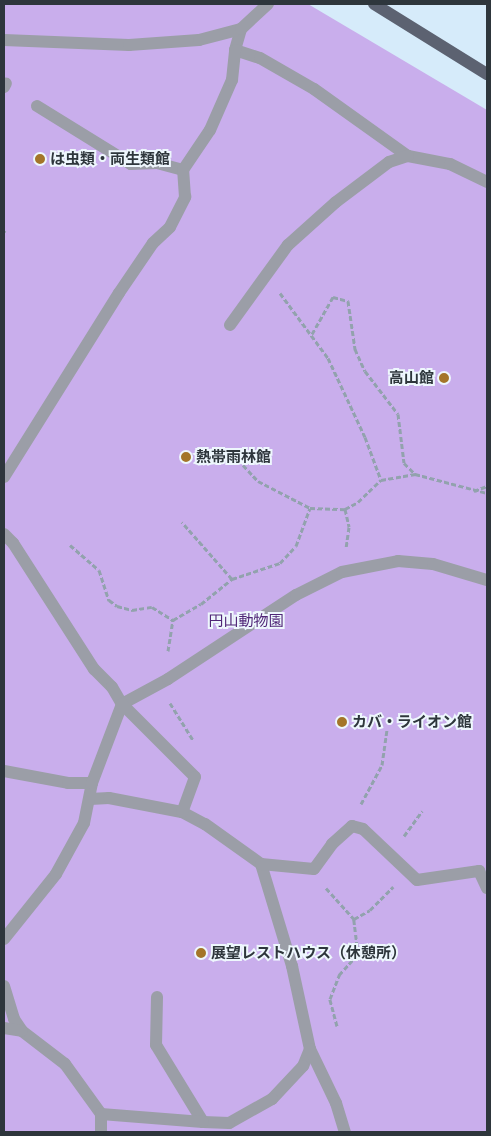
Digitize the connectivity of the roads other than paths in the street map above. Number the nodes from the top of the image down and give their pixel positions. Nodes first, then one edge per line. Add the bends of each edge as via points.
1 (268, 4) edge
2 (374, 4) edge
3 (241, 29) junction
4 (4, 40) edge
5 (235, 50) junction
6 (487, 74) edge
7 (38, 106) dead end
8 (408, 156) junction
9 (183, 170) junction
10 (487, 182) edge
11 (230, 325) dead end
12 (4, 477) edge
13 (4, 534) edge
14 (487, 580) edge
15 (122, 704) junction
16 (4, 771) edge
17 (92, 783) junction
18 (90, 798) junction
19 (182, 812) junction
20 (261, 864) junction
21 (487, 888) edge
22 (4, 939) edge
23 (4, 986) edge
24 (158, 997) dead end
25 (4, 1028) edge
26 (22, 1030) junction
27 (310, 1049) junction
28 (101, 1114) junction
29 (203, 1122) junction
30 (231, 1128) edge
31 (101, 1132) edge
32 (345, 1132) edge

1 - 3 street
2 - 6 main road
3 - 4 street via 199,40 129,45
3 - 5 street
5 - 8 street via 260,58 314,89
5 - 9 street via 232,80 210,130
7 - 9 street via 131,164 157,163
8 - 10 street via 450,164
8 - 11 street via 389,162 336,202 271,264
9 - 12 street via 185,197 170,228 154,243 119,293
13 - 15 street via 94,669 112,687
14 - 15 street via 433,564 398,561 342,572 296,595 162,682
15 - 17 street
15 - 19 street via 195,777
16 - 17 street via 68,783
17 - 18 street
18 - 19 street via 109,798
18 - 22 street via 84,823 56,874
19 - 20 street via 205,824
20 - 21 street via 314,869 332,844 352,826 363,829 417,880 479,871
20 - 27 street via 292,966
23 - 26 street via 14,1019
24 - 29 street via 156,1045
25 - 26 street
26 - 28 street via 66,1064
27 - 30 street via 303,1066 272,1100
27 - 32 street via 336,1103
28 - 29 street
28 - 31 street
29 - 30 street

